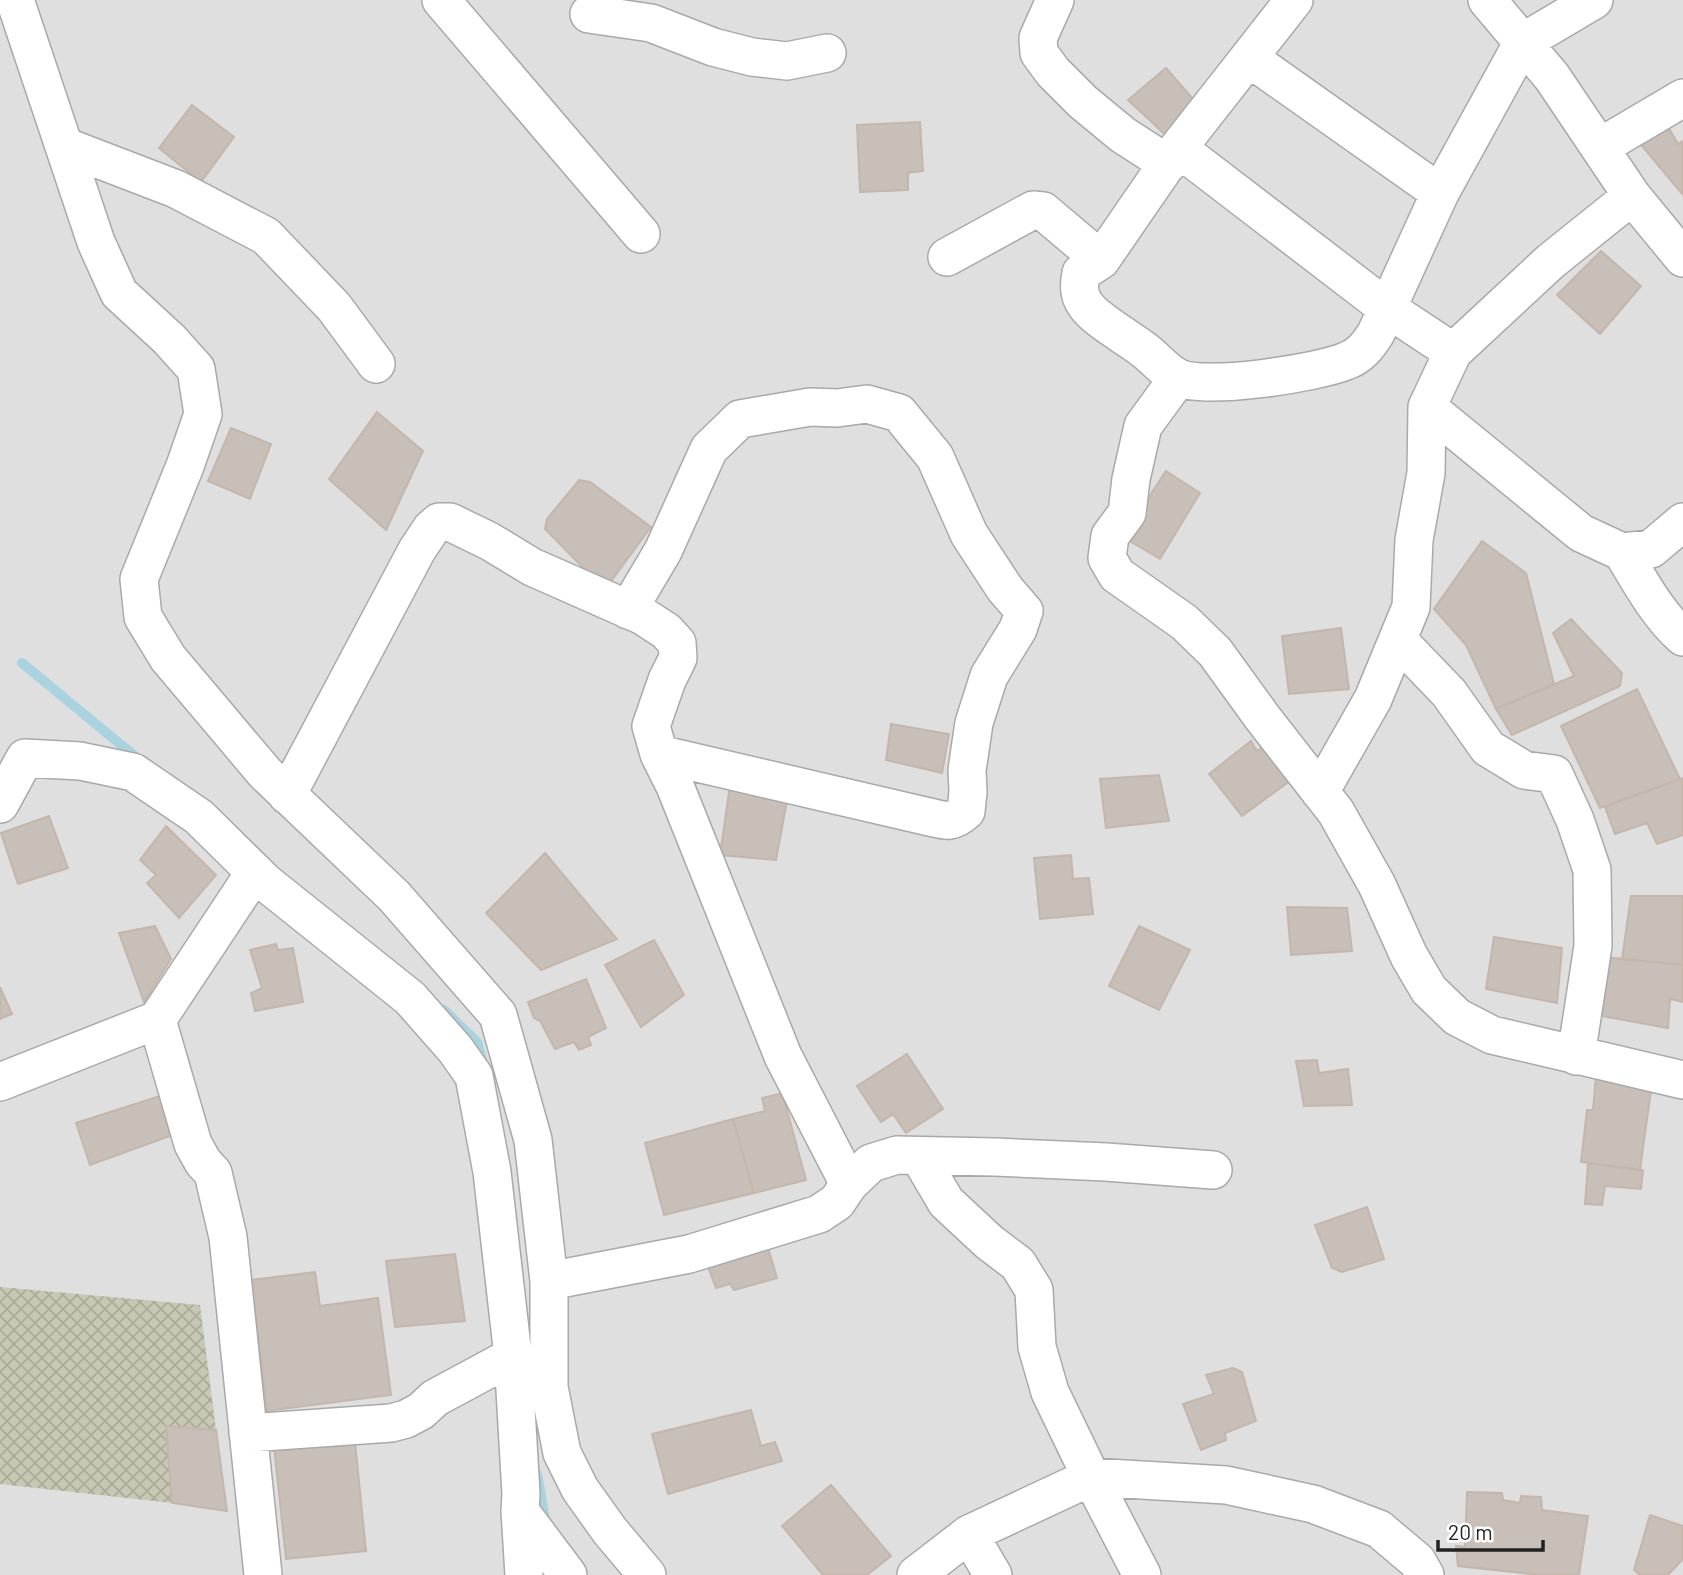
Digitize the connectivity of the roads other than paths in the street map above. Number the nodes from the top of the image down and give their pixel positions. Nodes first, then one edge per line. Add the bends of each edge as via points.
1 (15, 0) edge
2 (441, 0) edge
3 (1055, 0) edge
4 (1294, 0) edge
5 (1487, 0) edge
6 (1594, 0) edge
7 (654, 11) edge
8 (589, 13) dead end
9 (1523, 42) junction
10 (827, 53) dead end
11 (1249, 58) junction
12 (1683, 98) edge
13 (64, 146) junction
14 (1600, 147) junction
15 (1173, 156) junction
16 (1440, 193) junction
17 (1632, 196) junction
18 (641, 234) dead end
19 (1682, 256) edge
20 (947, 257) dead end
21 (1101, 260) junction
22 (1388, 309) junction
23 (1454, 352) junction
24 (376, 363) dead end
25 (1178, 378) junction
26 (1427, 407) junction
27 (1683, 522) edge
28 (1622, 552) junction
29 (628, 610) junction
30 (1683, 637) edge
31 (1398, 640) junction
32 (659, 754) junction
33 (13, 758) edge
34 (1320, 792) junction
35 (287, 794) junction
36 (0, 804) edge
37 (255, 872) junction
38 (157, 1020) junction
39 (1576, 1056) junction
40 (1683, 1080) edge
41 (0, 1082) edge
42 (919, 1156) junction
43 (1213, 1170) dead end
44 (849, 1184) junction
45 (549, 1281) junction
46 (513, 1356) junction
47 (248, 1433) junction
48 (1091, 1477) junction
49 (520, 1511) junction
50 (969, 1534) junction
51 (262, 1575) edge
52 (524, 1575) edge
53 (568, 1575) edge
54 (647, 1575) edge
55 (916, 1575) edge
56 (993, 1575) edge
57 (1142, 1575) edge
58 (1425, 1575) edge

1 - 13 street
2 - 18 street
3 - 15 street via 1038,38 1039,53 1053,72 1123,135
4 - 11 street
5 - 9 street
6 - 9 street
7 - 8 street
7 - 10 street via 713,47 752,57 787,61
9 - 14 street
9 - 16 street
11 - 15 street
11 - 16 street
12 - 14 street
13 - 24 street via 176,189 266,236 334,307
13 - 35 street via 96,242 119,293 195,369 203,414 139,579 143,617 168,659
14 - 17 street
15 - 21 street
15 - 22 street
16 - 22 street
17 - 19 street
17 - 23 street via 1551,261
20 - 21 street via 1033,210 1042,211
21 - 25 street via 1081,273 1079,287 1085,305
22 - 23 street
22 - 25 street via 1366,349 1347,361 1248,380 1203,383
23 - 26 street
25 - 34 street via 1143,426 1127,513 1110,536 1107,558 1117,575 1184,622 1215,652
26 - 28 street via 1581,533
26 - 31 street via 1426,473 1414,540 1411,607
27 - 28 street via 1651,549
28 - 30 street
29 - 32 street via 666,631 677,643 678,658 651,726
29 - 32 street via 663,551 709,449 740,419 810,407 867,404 899,413 935,457 969,534 1024,611 989,676 974,723 966,811 958,819 947,821
29 - 35 street via 532,567 450,522 439,522 417,550
31 - 34 street via 1373,699
31 - 39 street via 1449,693 1488,748 1524,770 1554,774 1576,820 1592,870 1593,946
32 - 44 street via 783,1056
33 - 36 street
33 - 37 street via 80,761 133,772 199,817
34 - 39 street via 1377,885 1429,990 1457,1017 1492,1035
35 - 45 street via 394,896 498,1015 533,1140
37 - 38 street
37 - 46 street via 410,998 474,1076 492,1172
38 - 41 street
38 - 47 street via 193,1144 213,1173 228,1237
39 - 40 street
42 - 43 street
42 - 44 street via 897,1155 871,1163
42 - 48 street via 946,1202 1018,1264 1034,1290 1037,1347 1050,1392
44 - 45 street via 837,1202 819,1214 689,1254
45 - 54 street via 550,1387 562,1453 580,1489
46 - 47 street via 435,1398 407,1419
46 - 49 street
47 - 51 street
48 - 50 street
48 - 57 street
48 - 58 street via 1226,1485 1313,1504 1379,1529 1417,1561
49 - 52 street
49 - 53 street
50 - 55 street
50 - 56 street

